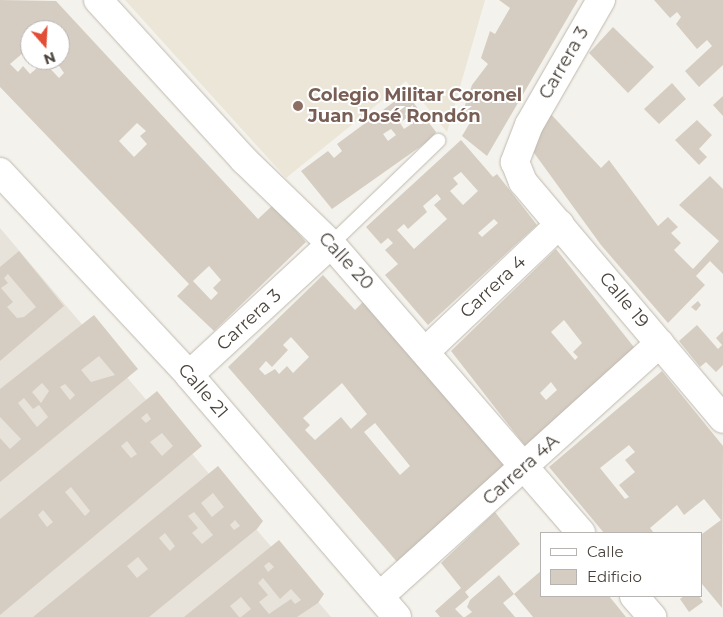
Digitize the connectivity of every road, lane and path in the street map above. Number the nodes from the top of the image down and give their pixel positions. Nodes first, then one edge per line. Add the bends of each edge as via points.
1 (98, 0) edge
2 (601, 0) edge
3 (438, 141) dead end
4 (0, 172) edge
5 (523, 182) joint
6 (560, 224) junction
7 (331, 244) junction
8 (660, 343) junction
9 (427, 350) junction
10 (189, 375) junction
11 (723, 419) edge
12 (525, 467) junction
13 (580, 532) edge
14 (635, 597) edge
15 (391, 611) edge
16 (652, 617) edge

1 - 7 street, Calle 20 via 244,160
2 - 5 street, Carrera 3 via 519,147 515,162
3 - 7 lane
4 - 10 street, Calle 21
5 - 6 street, Calle 19
6 - 8 street, Calle 19
6 - 9 street, Carrera 4
7 - 9 street, Calle 20
7 - 10 street, Carrera 3
8 - 11 street, Calle 19
8 - 12 street, Carrera 4A
9 - 12 street, Calle 20
10 - 15 street, Calle 21
12 - 13 street, Calle 20
12 - 15 street, Carrera 4A
14 - 16 street

